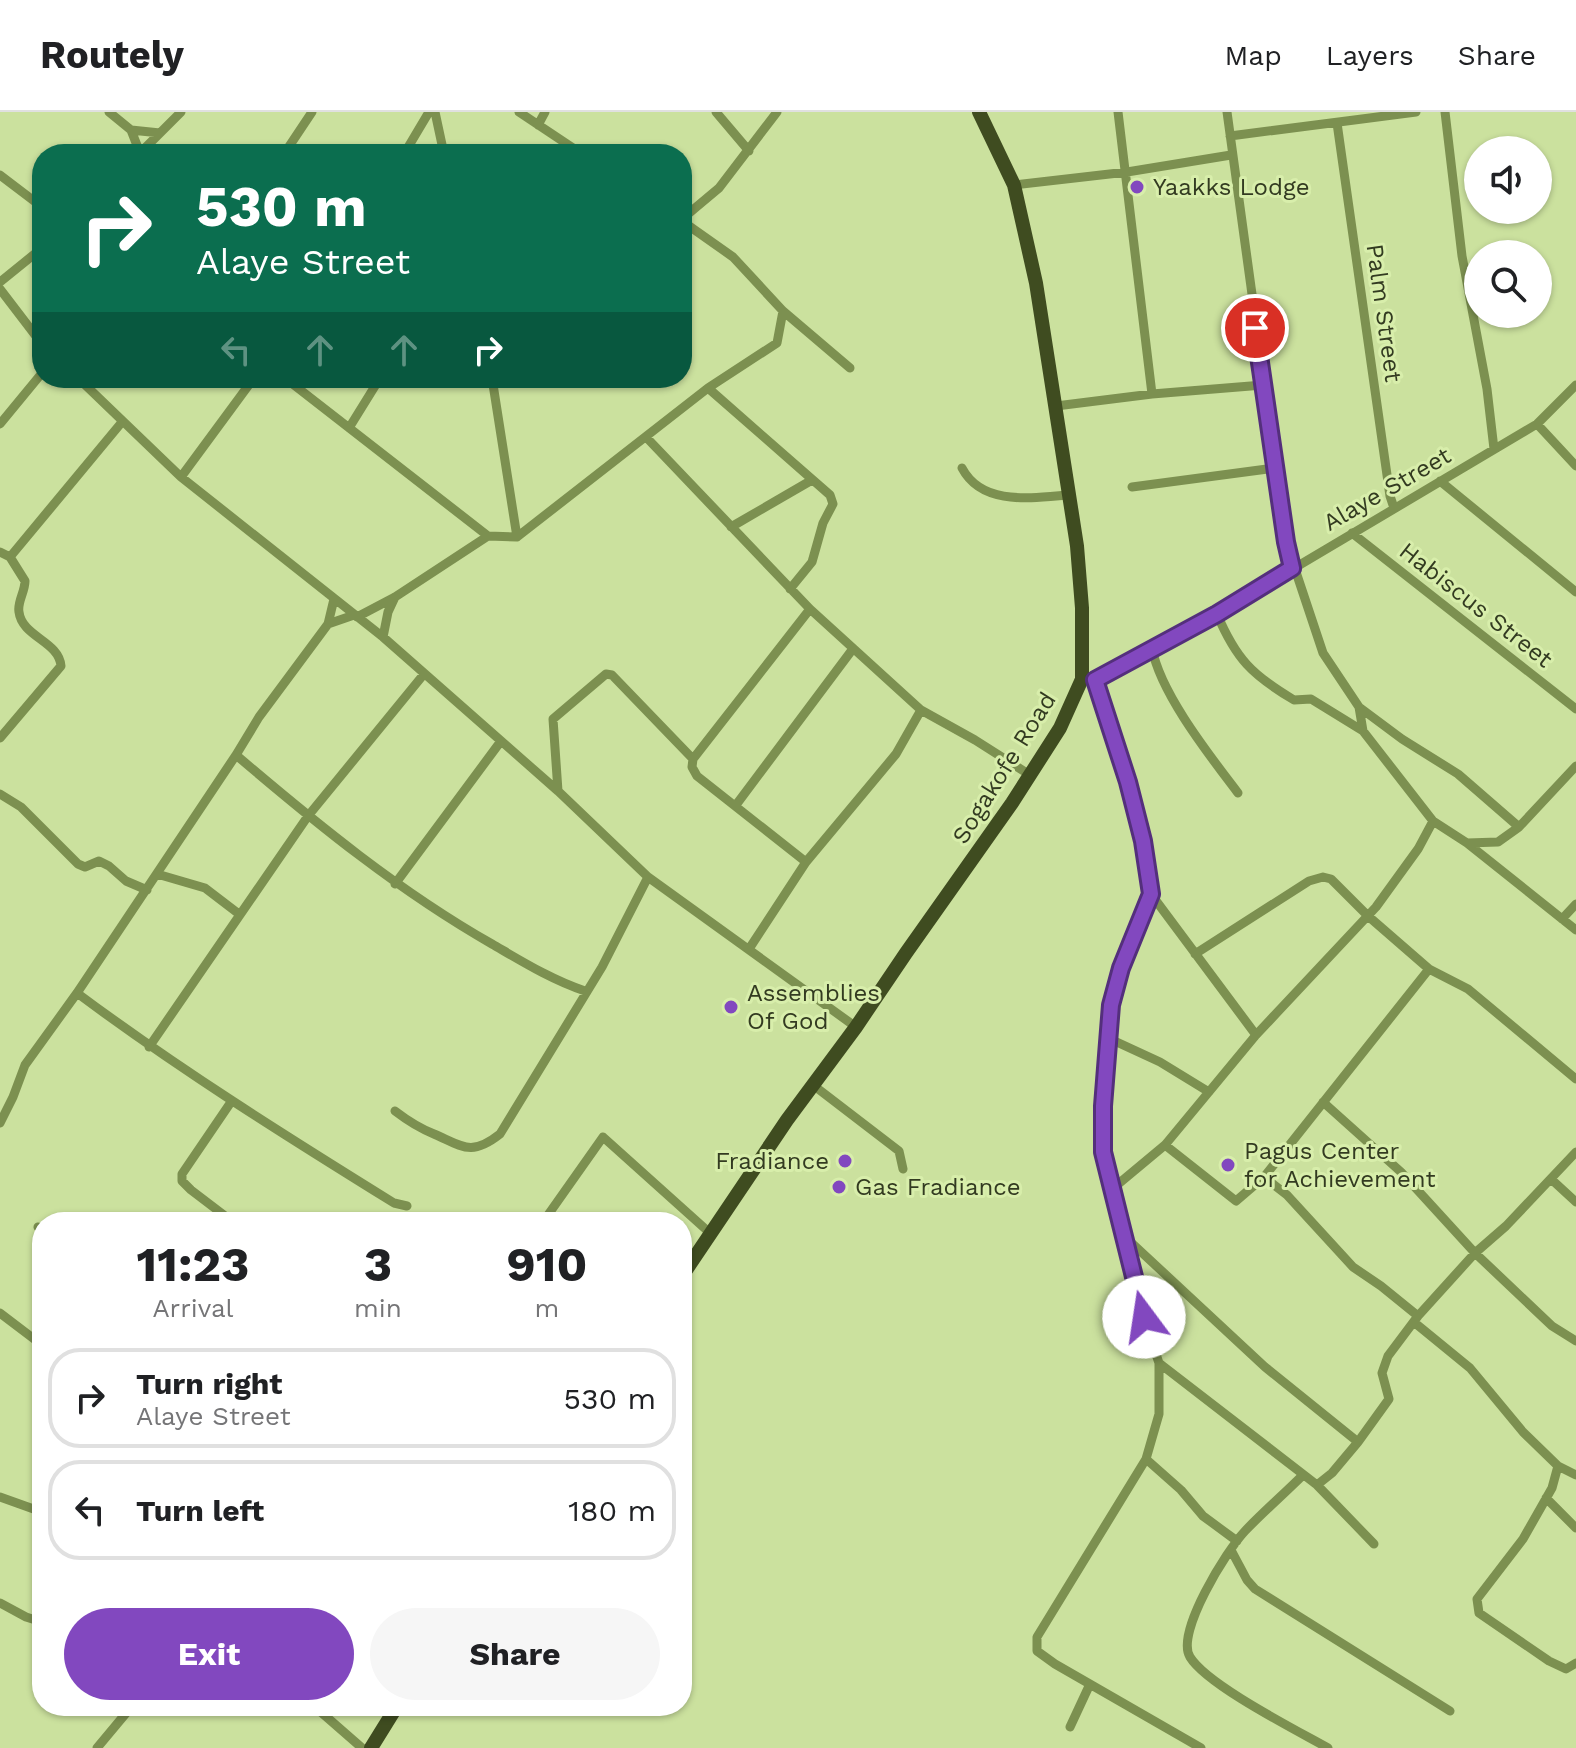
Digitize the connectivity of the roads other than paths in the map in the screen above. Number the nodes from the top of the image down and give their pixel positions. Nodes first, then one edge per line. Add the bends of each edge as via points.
1 (109, 112) edge
2 (181, 112) edge
3 (312, 112) edge
4 (429, 112) edge
5 (435, 112) edge
6 (519, 112) edge
7 (545, 112) edge
8 (716, 112) edge
9 (777, 112) edge
10 (979, 112) edge
11 (1118, 112) edge
12 (1227, 112) edge
13 (1416, 112) edge
14 (1445, 112) edge
15 (1337, 123) junction
16 (538, 125) junction
17 (131, 130) junction
18 (160, 133) junction
19 (1230, 136) junction
20 (136, 144) edge
21 (149, 144) edge
22 (291, 144) edge
23 (410, 144) edge
24 (442, 144) edge
25 (567, 144) edge
26 (749, 151) junction
27 (1231, 155) junction
28 (1127, 172) junction
29 (0, 175) edge
30 (1014, 185) junction
31 (32, 199) edge
32 (692, 211) edge
33 (692, 227) edge
34 (32, 256) edge
35 (0, 282) edge
36 (0, 289) edge
37 (783, 311) junction
38 (32, 331) edge
39 (850, 368) dead end
40 (32, 385) edge
41 (1263, 385) junction
42 (1576, 385) edge
43 (89, 388) edge
44 (247, 388) edge
45 (298, 388) edge
46 (374, 388) edge
47 (494, 388) edge
48 (708, 388) junction
49 (1152, 394) junction
50 (1056, 406) junction
51 (122, 422) junction
52 (0, 424) edge
53 (1537, 424) junction
54 (349, 428) junction
55 (646, 437) junction
56 (1494, 449) junction
57 (1576, 466) edge
58 (962, 468) dead end
59 (1275, 468) junction
60 (181, 477) junction
61 (812, 480) junction
62 (1440, 481) junction
63 (1132, 487) dead end
64 (1069, 495) junction
65 (1394, 508) junction
66 (731, 527) junction
67 (1352, 533) junction
68 (488, 536) junction
69 (517, 537) junction
70 (5, 554) edge
71 (1292, 568) junction
72 (790, 589) junction
73 (1576, 592) edge
74 (395, 597) junction
75 (334, 599) junction
76 (810, 609) junction
77 (1217, 614) junction
78 (356, 616) junction
79 (328, 624) junction
80 (383, 637) junction
81 (1152, 648) junction
82 (852, 650) junction
83 (424, 674) junction
84 (1088, 680) junction
85 (1359, 707) junction
86 (1576, 709) edge
87 (921, 710) junction
88 (1363, 731) junction
89 (0, 738) edge
90 (501, 741) junction
91 (236, 755) junction
92 (693, 759) junction
93 (1576, 766) edge
94 (1030, 775) junction
95 (558, 791) junction
96 (1238, 793) dead end
97 (0, 794) edge
98 (736, 805) junction
99 (308, 816) junction
100 (1433, 821) junction
101 (1519, 827) junction
102 (1467, 843) junction
103 (806, 862) junction
104 (157, 874) junction
105 (648, 877) junction
106 (395, 884) junction
107 (147, 890) junction
108 (1151, 894) junction
109 (1576, 904) edge
110 (239, 914) junction
111 (1368, 916) junction
112 (1562, 919) junction
113 (1576, 930) edge
114 (749, 949) junction
115 (1195, 954) junction
116 (1429, 969) junction
117 (585, 991) junction
118 (77, 993) junction
119 (856, 1027) junction
120 (1256, 1035) junction
121 (1108, 1038) junction
122 (149, 1047) junction
123 (1576, 1079) edge
124 (813, 1085) junction
125 (1209, 1092) junction
126 (231, 1102) junction
127 (1323, 1102) junction
128 (395, 1111) dead end
129 (0, 1123) edge
130 (1165, 1145) junction
131 (1576, 1152) edge
132 (903, 1169) dead end
133 (1264, 1177) junction
134 (1551, 1179) junction
135 (1111, 1190) junction
136 (1576, 1202) edge
137 (407, 1206) dead end
138 (220, 1212) edge
139 (552, 1212) edge
140 (687, 1212) edge
141 (692, 1217) edge
142 (711, 1234) junction
143 (1123, 1235) junction
144 (1475, 1253) junction
145 (692, 1262) edge
146 (0, 1313) edge
147 (1416, 1320) junction
148 (32, 1337) edge
149 (1576, 1341) edge
150 (1159, 1363) junction
151 (1358, 1442) junction
152 (1146, 1459) junction
153 (1558, 1466) junction
154 (1303, 1475) junction
155 (1576, 1475) edge
156 (1317, 1485) junction
157 (0, 1497) edge
158 (1546, 1498) junction
159 (32, 1508) edge
160 (1576, 1528) edge
161 (1374, 1544) dead end
162 (1234, 1545) junction
163 (0, 1603) edge
164 (32, 1619) edge
165 (1576, 1663) edge
166 (1090, 1684) junction
167 (1450, 1711) dead end
168 (124, 1716) edge
169 (325, 1716) edge
170 (391, 1716) edge
171 (1070, 1727) dead end
172 (1300, 1732) junction
173 (97, 1748) edge
174 (362, 1748) edge
175 (371, 1748) edge
176 (1201, 1748) edge
177 (1306, 1748) edge
178 (1328, 1748) edge

1 - 17 street
2 - 18 street
3 - 22 street
4 - 23 street
5 - 24 street
6 - 16 street
7 - 16 street
8 - 26 street
9 - 26 street
10 - 30 main road, Sogakofe Road
11 - 28 street
12 - 19 street
13 - 15 street
14 - 56 street
15 - 19 street
15 - 65 street, Palm Street
16 - 25 street
17 - 18 street
17 - 20 street
18 - 21 street
19 - 27 street
26 - 32 street
27 - 28 street
27 - 41 street
28 - 30 street
28 - 49 street
29 - 31 street
30 - 50 main road, Sogakofe Road
33 - 37 street via 733,257
34 - 35 street
36 - 38 street
37 - 39 street
37 - 48 street via 777,343
40 - 52 street
41 - 49 street
41 - 59 street
42 - 53 street, Alaye Street
43 - 51 street
44 - 60 street
45 - 54 street
46 - 54 street
47 - 69 street
48 - 55 street
48 - 61 street
49 - 50 street
50 - 64 main road, Sogakofe Road
51 - 60 street
51 - 70 street
53 - 56 street, Alaye Street
53 - 57 street
54 - 68 street
55 - 66 street
55 - 69 street
56 - 62 street, Alaye Street
58 - 64 street via 975,487 1012,498
59 - 63 street
59 - 71 street
60 - 75 street
61 - 66 street
61 - 72 street via 833,504 812,562
62 - 65 street, Alaye Street
62 - 73 street
64 - 84 main road, Sogakofe Road
65 - 67 street, Alaye Street
66 - 72 street
67 - 71 street, Alaye Street
67 - 86 street, Habiscus Street
68 - 69 street
68 - 74 street
70 - 89 street via 25,581 22,620 55,649 61,666
71 - 77 street, Alaye Street
71 - 85 street via 1323,653
72 - 76 street
74 - 78 street
74 - 80 street
75 - 78 street
75 - 79 street
76 - 82 street
76 - 92 street
77 - 81 street, Alaye Street
77 - 88 street via 1244,664 1294,700 1311,699
78 - 79 street
78 - 80 street
79 - 91 street
80 - 83 street
81 - 84 street, Alaye Street
81 - 96 street via 1161,681
82 - 87 street
82 - 98 street
83 - 90 street
83 - 99 street
84 - 94 main road, Sogakofe Road
84 - 108 street via 1128,782
85 - 88 street
85 - 101 street via 1458,774
87 - 94 street
87 - 103 street via 896,754
88 - 100 street
90 - 95 street
90 - 106 street
91 - 99 street
91 - 104 street
92 - 95 street via 606,674 553,719
92 - 98 street via 697,776
93 - 101 street
94 - 119 main road, Sogakofe Road
95 - 105 street
97 - 107 street via 21,807 78,864 99,861
98 - 103 street
99 - 106 street
99 - 110 street
100 - 102 street
100 - 111 street
101 - 102 street via 1498,842
102 - 112 street
103 - 114 street
104 - 107 street
104 - 110 street via 205,888
105 - 114 street
105 - 117 street
106 - 117 street via 559,983
107 - 118 street
108 - 115 street
108 - 121 street via 1121,968
109 - 112 street
110 - 122 street
111 - 115 street via 1323,877
111 - 116 street
111 - 120 street
112 - 113 street
114 - 119 street
115 - 120 street
116 - 123 street via 1468,989
116 - 127 street
117 - 128 street via 494,1139 460,1148 415,1127
118 - 122 street
118 - 129 street via 25,1065
119 - 124 main road, Sogakofe Road
120 - 125 street
121 - 125 street
121 - 135 street via 1103,1152
122 - 126 street
124 - 132 street via 899,1151
124 - 142 main road, Sogakofe Road
125 - 130 street
126 - 137 street via 394,1203
126 - 138 street via 182,1174 182,1181
127 - 133 street
127 - 144 street via 1401,1172
130 - 133 street via 1236,1201
130 - 135 street
131 - 134 street
133 - 147 street via 1353,1267
134 - 136 street
134 - 144 street
135 - 143 street
139 - 140 street via 603,1137
141 - 142 street
142 - 145 main road, Sogakofe Road
143 - 150 street
143 - 151 street via 1265,1367
144 - 147 street
144 - 149 street via 1552,1326
146 - 148 street
147 - 151 street via 1388,1356 1382,1373 1389,1399
147 - 153 street via 1470,1368
150 - 152 street via 1159,1414
150 - 154 street
151 - 156 street
152 - 162 street
152 - 166 street via 1037,1637 1037,1651
153 - 155 street
153 - 158 street
154 - 156 street
154 - 162 street
156 - 161 street
157 - 159 street
158 - 160 street
158 - 165 street via 1523,1539 1477,1599 1479,1613 1549,1661 1566,1669
162 - 167 street via 1255,1589
162 - 172 street via 1203,1595 1186,1641 1187,1654 1229,1690
163 - 164 street
166 - 171 street
166 - 176 street
168 - 173 street
169 - 174 street
170 - 175 main road
172 - 177 street
172 - 178 street

